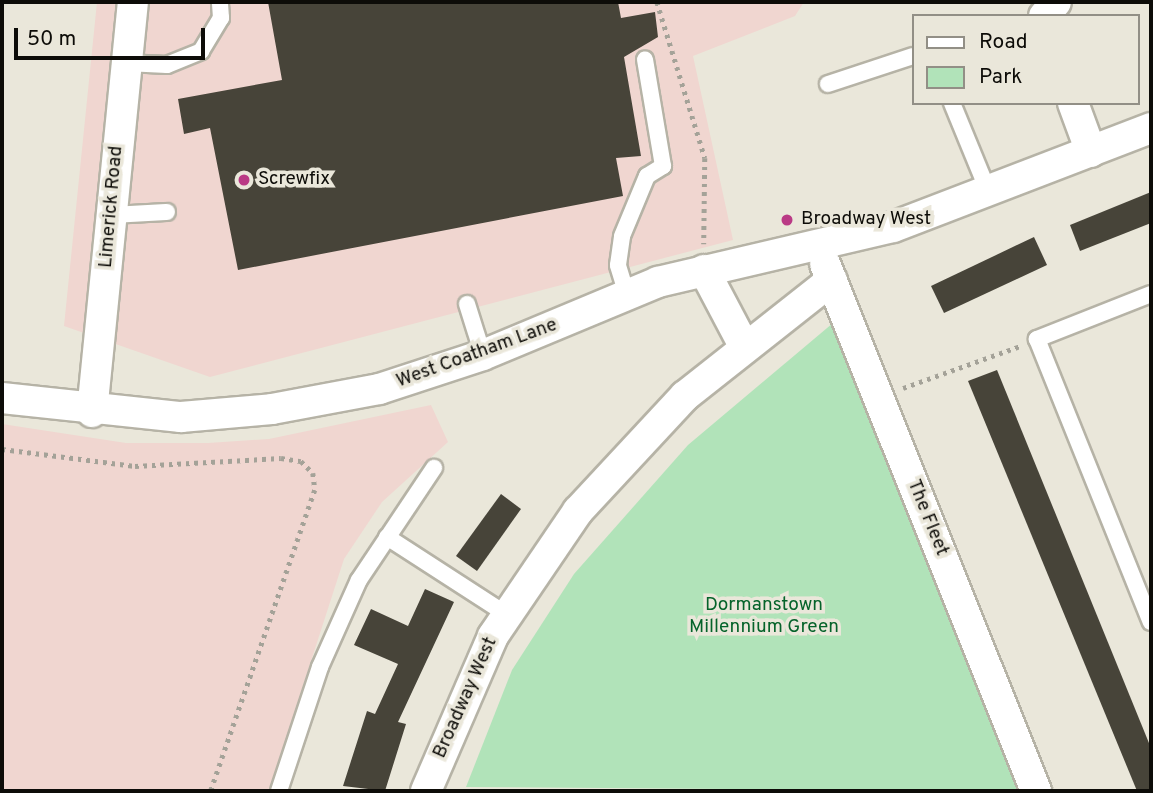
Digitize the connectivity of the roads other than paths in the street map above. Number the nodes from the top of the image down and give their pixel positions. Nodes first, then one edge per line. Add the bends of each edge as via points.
1 (132, 2) edge
2 (220, 2) edge
3 (912, 56) edge
4 (645, 60) dead end
5 (126, 63) junction
6 (828, 84) dead end
7 (953, 105) edge
8 (1074, 105) edge
9 (1151, 128) edge
10 (1091, 152) junction
11 (989, 193) junction
12 (167, 212) dead end
13 (111, 215) junction
14 (817, 245) junction
15 (704, 270) junction
16 (832, 280) junction
17 (1151, 294) edge
18 (627, 295) junction
19 (467, 304) dead end
20 (743, 344) junction
21 (483, 355) junction
22 (2, 398) edge
23 (92, 412) junction
24 (434, 468) dead end
25 (387, 537) junction
26 (506, 614) junction
27 (1151, 622) edge
28 (279, 791) edge
29 (426, 791) edge
30 (1036, 791) edge

1 - 5 street, Limerick Road
2 - 5 lane via 221,18 201,51 167,65
3 - 6 lane
4 - 18 lane via 663,166 647,176 622,236 618,265
5 - 13 street, Limerick Road
7 - 11 lane
8 - 10 street
9 - 10 street
10 - 11 street
11 - 14 street via 894,227
12 - 13 lane
13 - 23 street, Limerick Road
14 - 15 street, West Coatham Lane
14 - 16 street, The Fleet
15 - 18 street, West Coatham Lane
15 - 20 street
16 - 20 street, Broadway West
16 - 30 street, The Fleet
17 - 27 lane via 1037,339
18 - 21 street, West Coatham Lane
19 - 21 lane
20 - 26 street, Broadway West via 578,510
21 - 23 street, West Coatham Lane via 379,389 272,409 181,417
22 - 23 street, West Coatham Lane
24 - 25 lane
25 - 26 lane
25 - 28 lane via 359,580 320,667
26 - 29 street, Broadway West via 460,703

